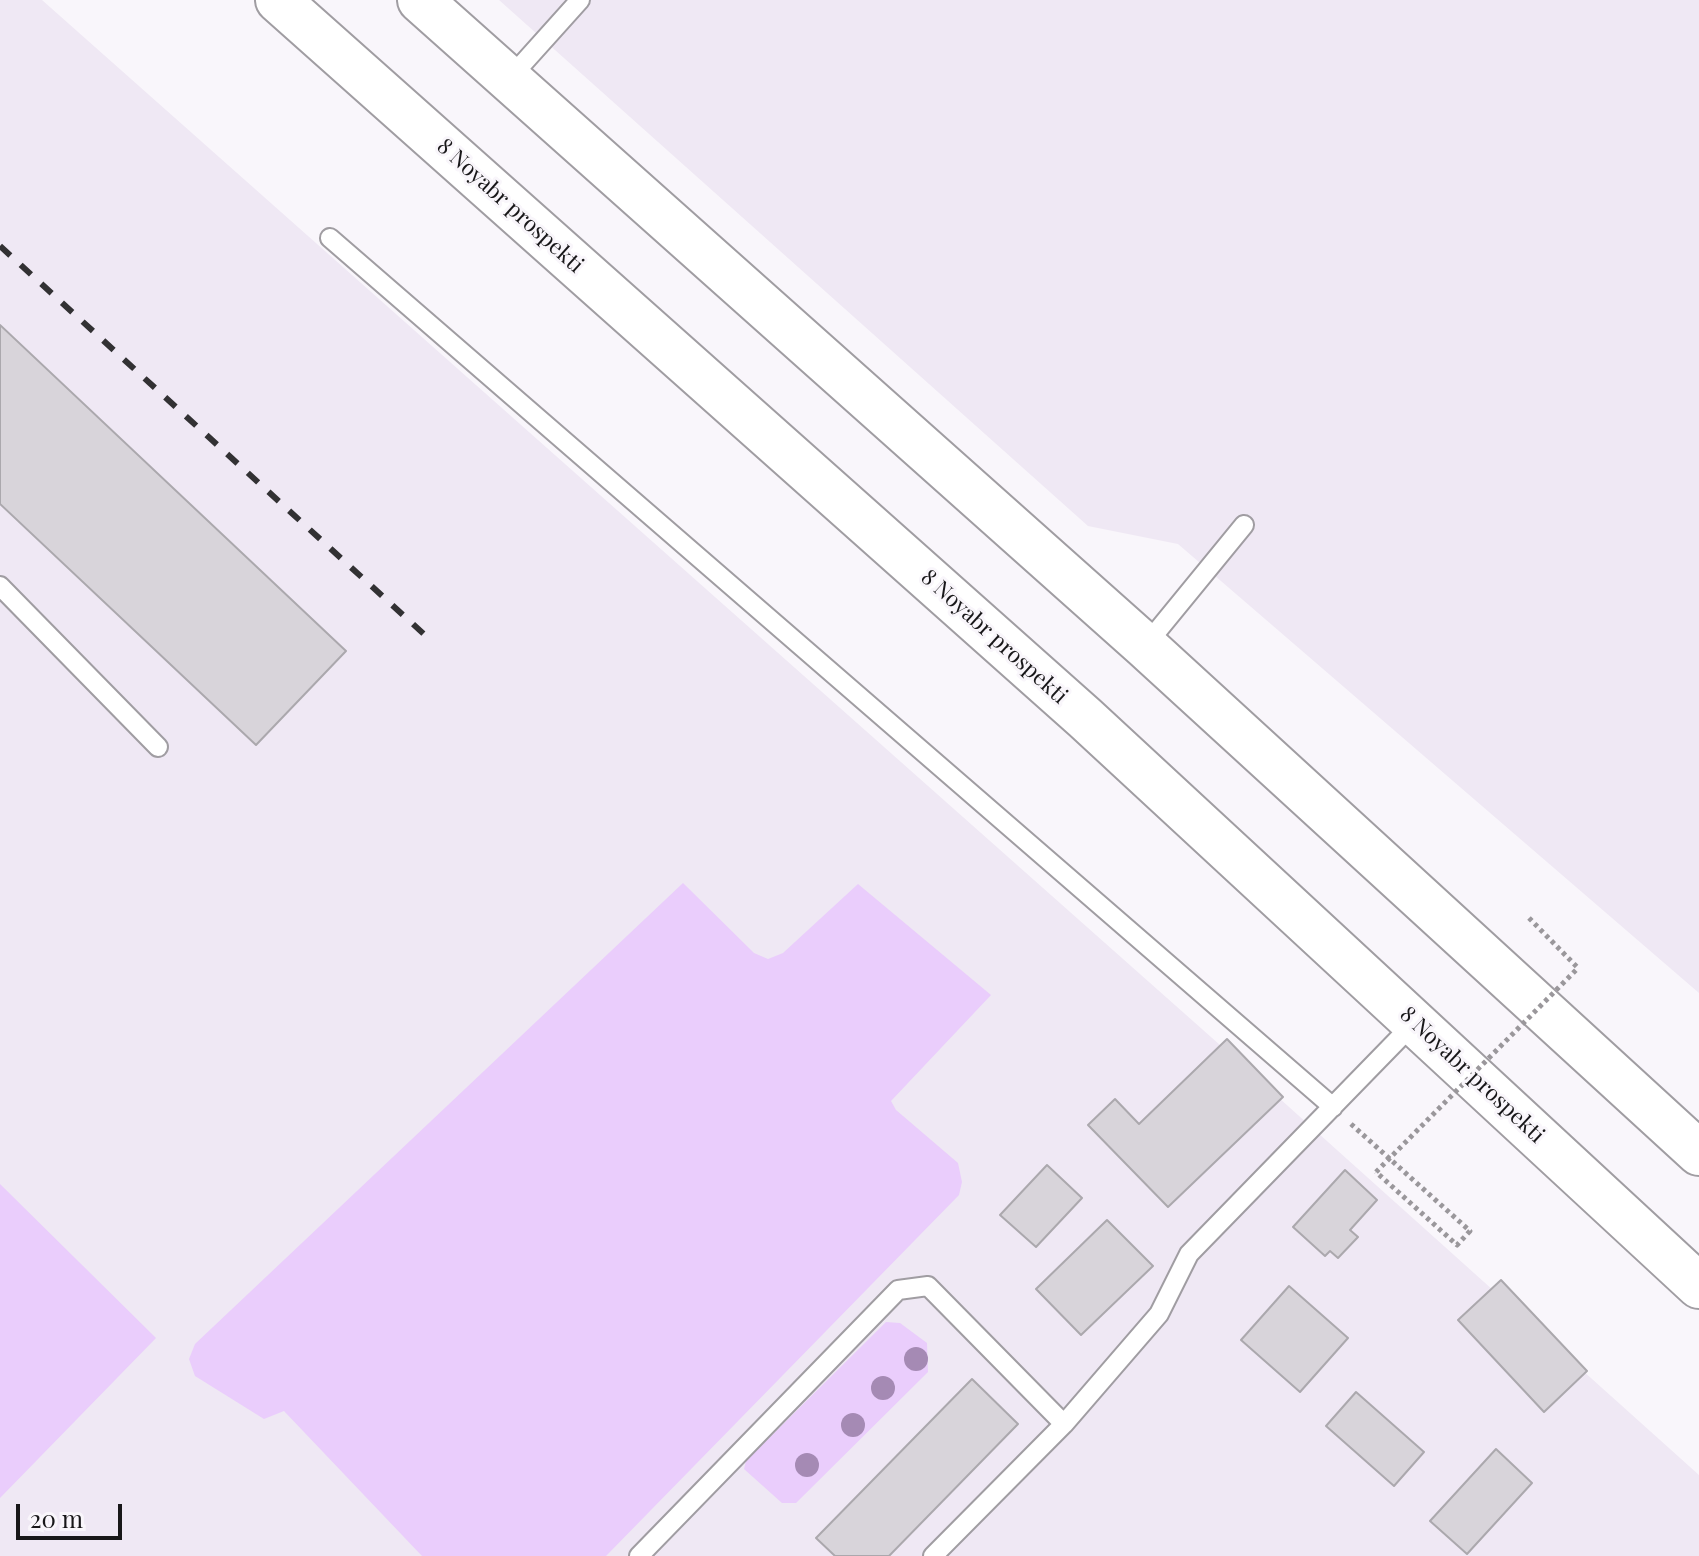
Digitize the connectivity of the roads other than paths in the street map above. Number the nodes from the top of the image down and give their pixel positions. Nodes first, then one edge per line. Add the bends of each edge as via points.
1 (278, 0) edge
2 (420, 0) edge
3 (580, 0) edge
4 (509, 79) junction
5 (330, 238) dead end
6 (1244, 525) dead end
7 (0, 586) edge
8 (1145, 646) junction
9 (158, 747) dead end
10 (1415, 1022) junction
11 (1333, 1107) junction
12 (1699, 1153) edge
13 (1699, 1286) edge
14 (1064, 1424) junction
15 (639, 1556) edge
16 (933, 1556) edge

1 - 10 highway, 8 Noyabr prospekti via 1085,718
2 - 4 highway
3 - 4 lane
4 - 8 highway
5 - 11 lane
6 - 8 lane
7 - 9 lane
8 - 12 highway
10 - 11 lane
10 - 13 highway, 8 Noyabr prospekti
11 - 14 lane via 1189,1254 1159,1314
14 - 15 lane via 928,1286 898,1290
14 - 16 lane

